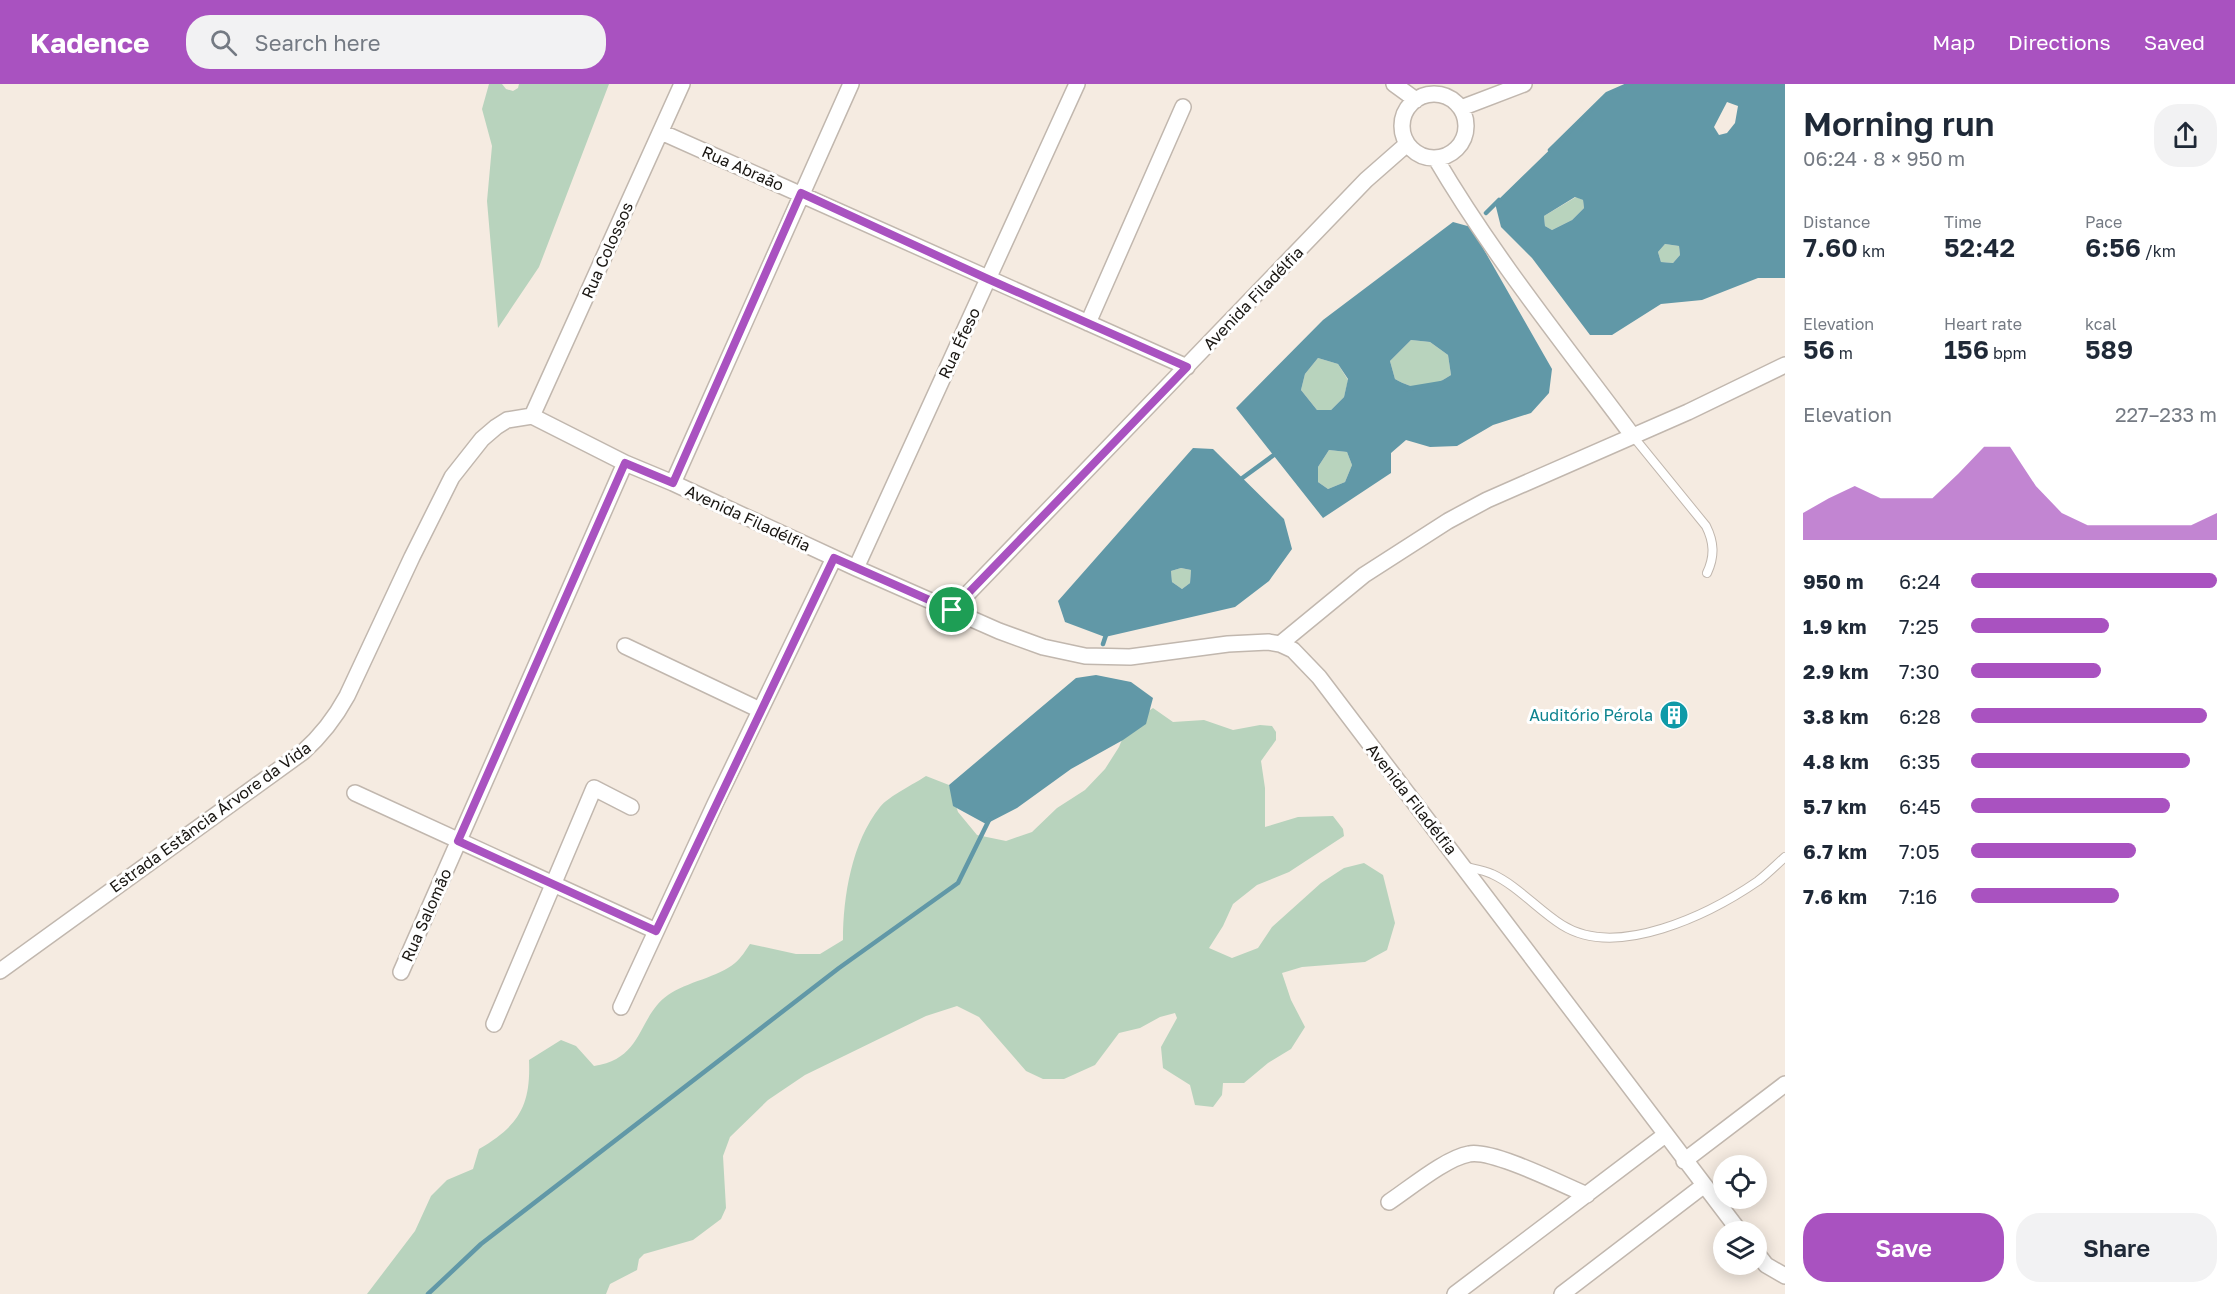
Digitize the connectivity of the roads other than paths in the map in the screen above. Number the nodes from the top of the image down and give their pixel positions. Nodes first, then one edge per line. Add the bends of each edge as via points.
1 (682, 84) edge
2 (851, 84) edge
3 (1077, 84) edge
4 (1394, 84) edge
5 (1524, 84) edge
6 (1416, 99) junction
7 (1183, 108) dead end
8 (1461, 108) junction
9 (661, 132) junction
10 (1407, 144) junction
11 (1436, 159) junction
12 (801, 193) junction
13 (988, 279) junction
14 (1088, 323) junction
15 (1785, 365) edge
16 (1187, 367) junction
17 (532, 416) junction
18 (1632, 435) junction
19 (625, 463) junction
20 (673, 483) junction
21 (834, 558) junction
22 (856, 568) junction
23 (1707, 573) dead end
24 (952, 610) junction
25 (1280, 644) junction
26 (625, 646) dead end
27 (760, 710) junction
28 (355, 793) dead end
29 (631, 807) dead end
30 (458, 841) junction
31 (1785, 857) edge
32 (1464, 867) junction
33 (553, 884) junction
34 (656, 931) junction
35 (0, 971) edge
36 (401, 972) dead end
37 (621, 1007) dead end
38 (494, 1024) dead end
39 (1785, 1084) edge
40 (1665, 1135) junction
41 (1684, 1161) junction
42 (1703, 1186) junction
43 (1587, 1195) junction
44 (1389, 1202) dead end
45 (1731, 1221) edge
46 (1767, 1266) edge
47 (1785, 1276) edge
48 (1455, 1294) edge
49 (1562, 1294) edge

1 - 9 street, Rua Colossos
2 - 12 street
3 - 13 street, Rua Éfeso
4 - 6 street
5 - 8 street
6 - 8 street via 1440,94
6 - 10 street via 1402,120
7 - 14 street
8 - 11 street via 1466,118 1464,140 1457,150
9 - 12 street, Rua Abraão
9 - 17 street, Rua Colossos
10 - 11 street via 1415,152
10 - 16 street, Avenida Filadélfia via 1366,180
11 - 18 street via 1528,296
12 - 13 street, Rua Abraão
12 - 20 street
13 - 14 street, Rua Abraão
13 - 22 street, Rua Éfeso
14 - 16 street, Rua Abraão
15 - 18 street
16 - 24 street, Avenida Filadélfia
17 - 19 street, Avenida Filadélfia
17 - 35 street, Estrada Estância Árvore da Vida via 507,420 482,439 452,477 347,696 321,736
18 - 23 lane via 1706,526 1714,552
18 - 25 street via 1448,521 1364,575
19 - 20 street, Avenida Filadélfia
19 - 30 street, Rua Salomão
20 - 21 street, Avenida Filadélfia
21 - 22 street, Avenida Filadélfia
21 - 27 street
22 - 24 street, Avenida Filadélfia
24 - 25 street, Avenida Filadélfia via 1043,647 1085,656 1130,657 1244,643
25 - 32 street, Avenida Filadélfia via 1293,650 1319,677
26 - 27 street
27 - 34 street
28 - 30 street
29 - 33 street via 594,789
30 - 33 street
30 - 36 street, Rua Salomão
31 - 32 lane via 1759,880 1709,909 1653,931 1619,937 1590,937 1564,926 1501,879 1483,870
32 - 40 street, Avenida Filadélfia
33 - 34 street
33 - 38 street
34 - 37 street
39 - 41 street
40 - 41 street, Avenida Filadélfia
40 - 43 street
41 - 42 street, Avenida Filadélfia
42 - 45 street, Avenida Filadélfia
42 - 49 street
43 - 44 street via 1496,1158 1472,1153 1453,1160
43 - 48 street
46 - 47 street

